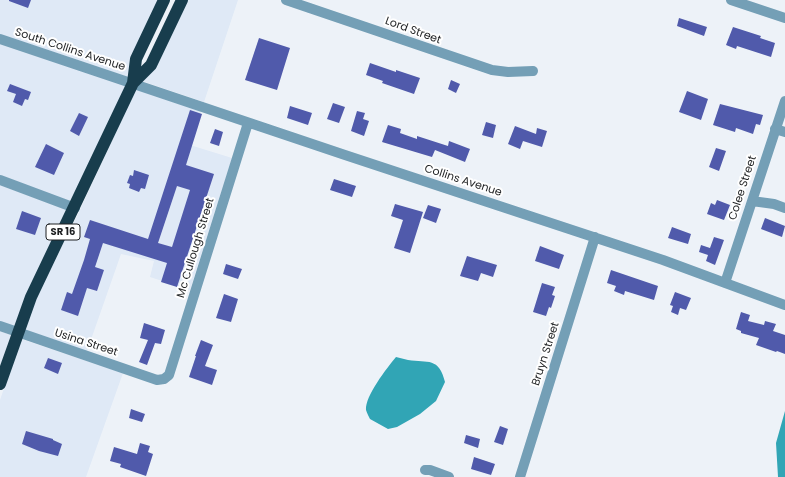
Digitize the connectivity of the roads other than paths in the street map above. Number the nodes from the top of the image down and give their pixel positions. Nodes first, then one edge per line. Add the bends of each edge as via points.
1 (164, 0) edge
2 (182, 0) edge
3 (286, 0) edge
4 (731, 0) edge
5 (785, 18) edge
6 (0, 39) edge
7 (533, 71) dead end
8 (133, 83) junction
9 (785, 101) edge
10 (248, 123) junction
11 (780, 131) edge
12 (0, 180) edge
13 (752, 201) junction
14 (75, 208) junction
15 (785, 208) edge
16 (595, 237) junction
17 (725, 283) junction
18 (785, 305) edge
19 (0, 326) edge
20 (18, 333) junction
21 (164, 379) joint
22 (0, 384) edge
23 (425, 470) dead end
24 (449, 477) edge
25 (520, 477) edge

1 - 8 highway, SR 16 via 136,59
2 - 8 highway, SR 16 via 151,65
3 - 7 street, Lord Street via 492,70
4 - 5 street
6 - 8 street, South Collins Avenue
8 - 10 street, Collins Avenue
8 - 14 highway, SR 16
9 - 11 street, Colee Street
10 - 16 street, Collins Avenue
10 - 21 street, Mc Cullough Street via 171,372
11 - 13 street, Colee Street
12 - 14 street
13 - 15 street
13 - 17 street, Colee Street
14 - 20 highway, SR 16 via 31,297
16 - 17 street, Collins Avenue
16 - 25 street, Bruyn Street
17 - 18 street, Collins Avenue
19 - 20 street, Usina Street
20 - 21 street, Usina Street via 157,380
20 - 22 highway, SR 16
23 - 24 street

